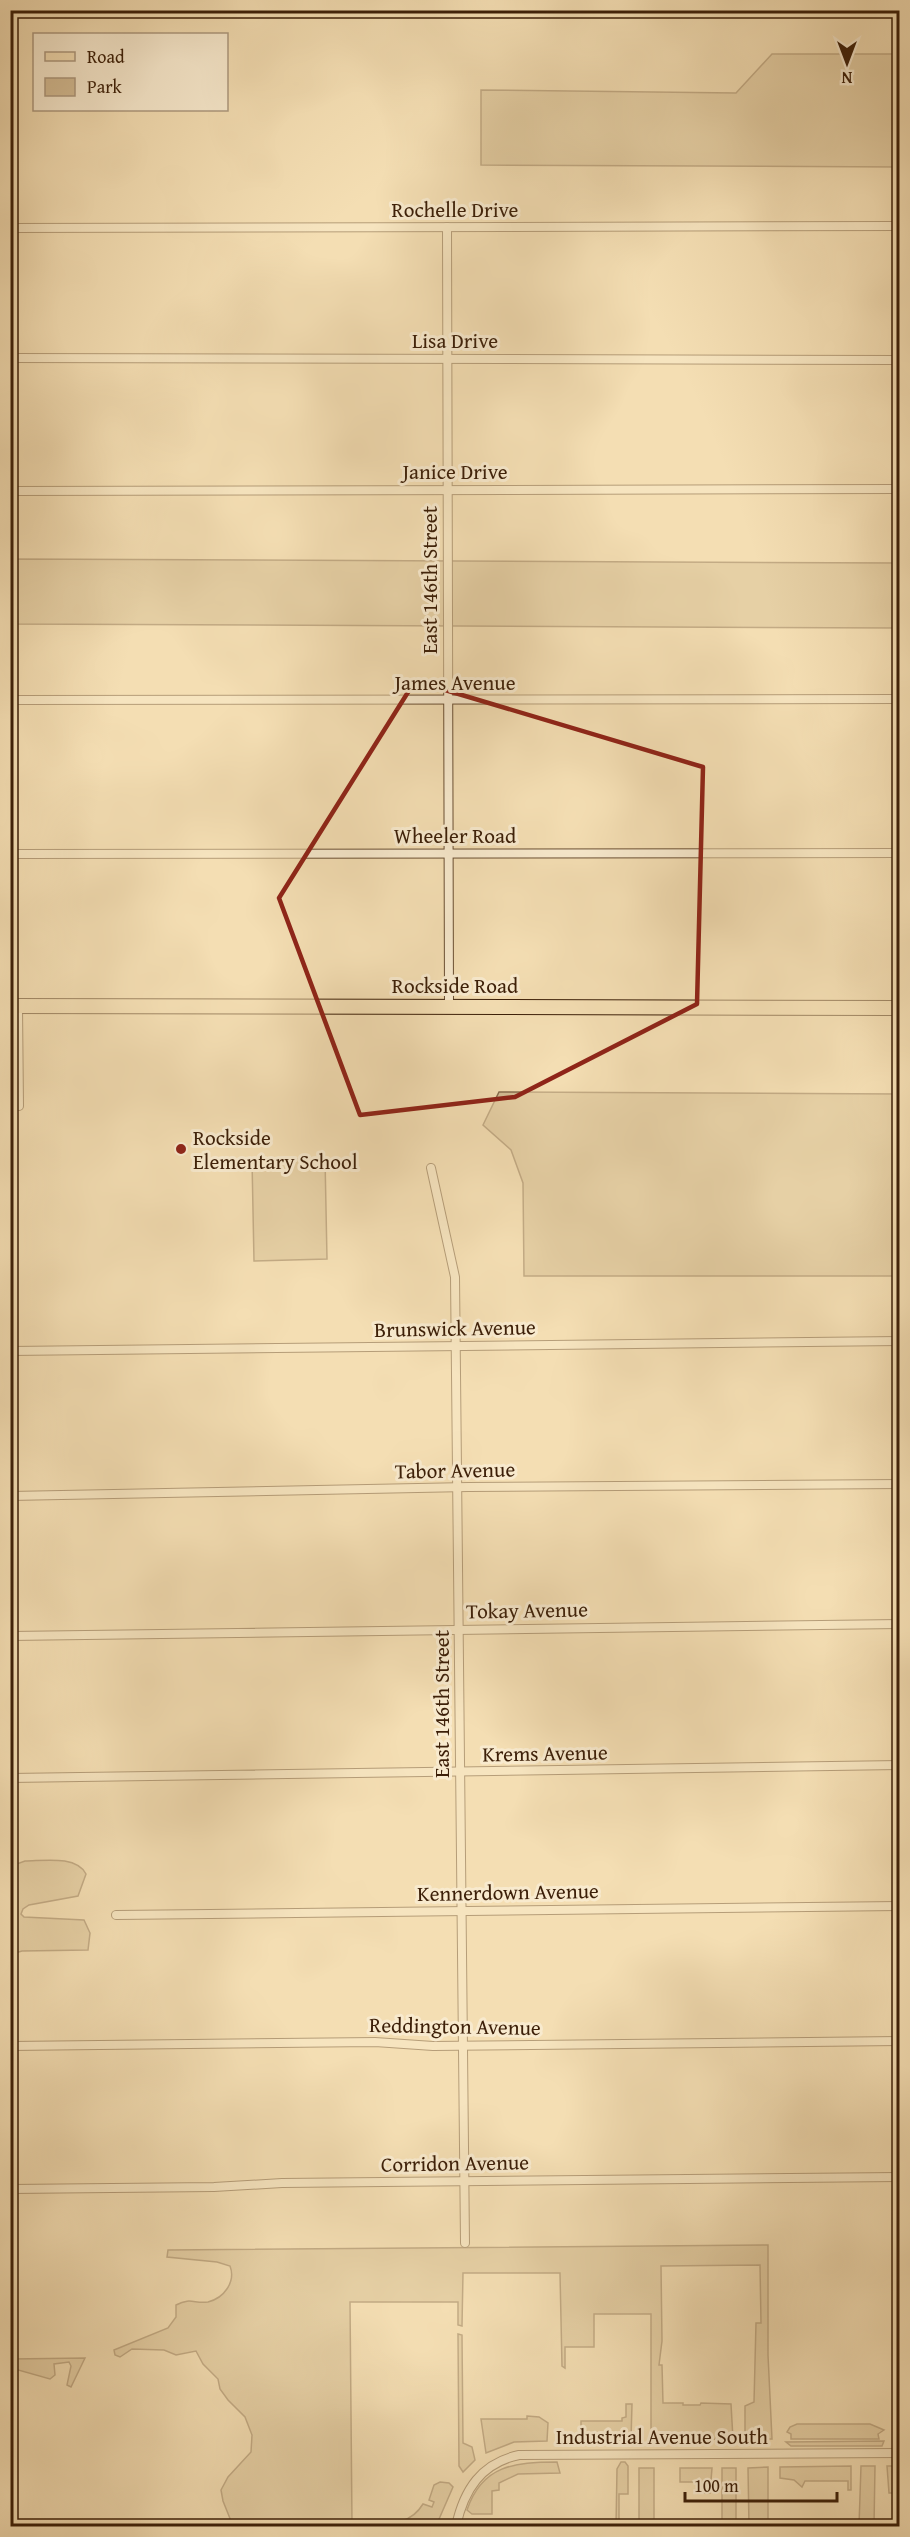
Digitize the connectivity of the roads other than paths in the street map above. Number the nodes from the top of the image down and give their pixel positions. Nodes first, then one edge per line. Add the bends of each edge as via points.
1 (900, 226) edge
2 (447, 227) junction
3 (10, 228) edge
4 (10, 358) edge
5 (447, 358) junction
6 (900, 360) edge
7 (447, 489) junction
8 (900, 489) edge
9 (10, 491) edge
10 (900, 699) edge
11 (10, 700) edge
12 (447, 700) junction
13 (448, 853) junction
14 (900, 853) edge
15 (10, 854) edge
16 (14, 1006) edge
17 (449, 1006) junction
18 (900, 1008) edge
19 (20, 1107) dead end
20 (431, 1168) dead end
21 (900, 1341) edge
22 (455, 1346) junction
23 (10, 1351) edge
24 (900, 1484) edge
25 (457, 1487) junction
26 (10, 1496) edge
27 (900, 1624) edge
28 (459, 1629) junction
29 (10, 1636) edge
30 (900, 1765) edge
31 (460, 1773) junction
32 (10, 1778) edge
33 (900, 1905) edge
34 (461, 1911) junction
35 (116, 1915) dead end
36 (900, 2041) edge
37 (10, 2046) edge
38 (463, 2046) junction
39 (900, 2177) edge
40 (465, 2181) junction
41 (10, 2189) edge
42 (465, 2243) dead end
43 (900, 2453) edge
44 (455, 2524) edge

1 - 2 street, Rochelle Drive
2 - 3 street, Rochelle Drive
2 - 5 street, East 146th Street
4 - 5 street, Lisa Drive
5 - 6 street, Lisa Drive
5 - 7 street, East 146th Street
7 - 8 street, Janice Drive
7 - 9 street, Janice Drive
7 - 12 street, East 146th Street
10 - 12 street, James Avenue
11 - 12 street, James Avenue
12 - 13 street, East 146th Street
13 - 14 street, Wheeler Road
13 - 15 street, Wheeler Road
13 - 17 street, East 146th Street
16 - 17 main road, Rockside Road
16 - 19 street
17 - 18 main road, Rockside Road
20 - 22 street, East 146th Street via 455,1277
21 - 22 street, Brunswick Avenue
22 - 23 street, Brunswick Avenue
22 - 25 street, East 146th Street
24 - 25 street, Tabor Avenue
25 - 26 street, Tabor Avenue
25 - 28 street, East 146th Street
27 - 28 street, Tokay Avenue
28 - 29 street, Tokay Avenue
28 - 31 street, East 146th Street
30 - 31 street, Krems Avenue
31 - 32 street, Krems Avenue
31 - 34 street, East 146th Street
33 - 34 street, Kennerdown Avenue
34 - 35 street, Kennerdown Avenue
34 - 38 street, East 146th Street
36 - 38 street, Reddington Avenue
37 - 38 street, Reddington Avenue via 375,2042
38 - 40 street, East 146th Street
39 - 40 street, Corridon Avenue
40 - 41 street, Corridon Avenue
40 - 42 street, East 146th Street
43 - 44 street, Industrial Avenue South via 519,2456 501,2460 481,2473 467,2491

